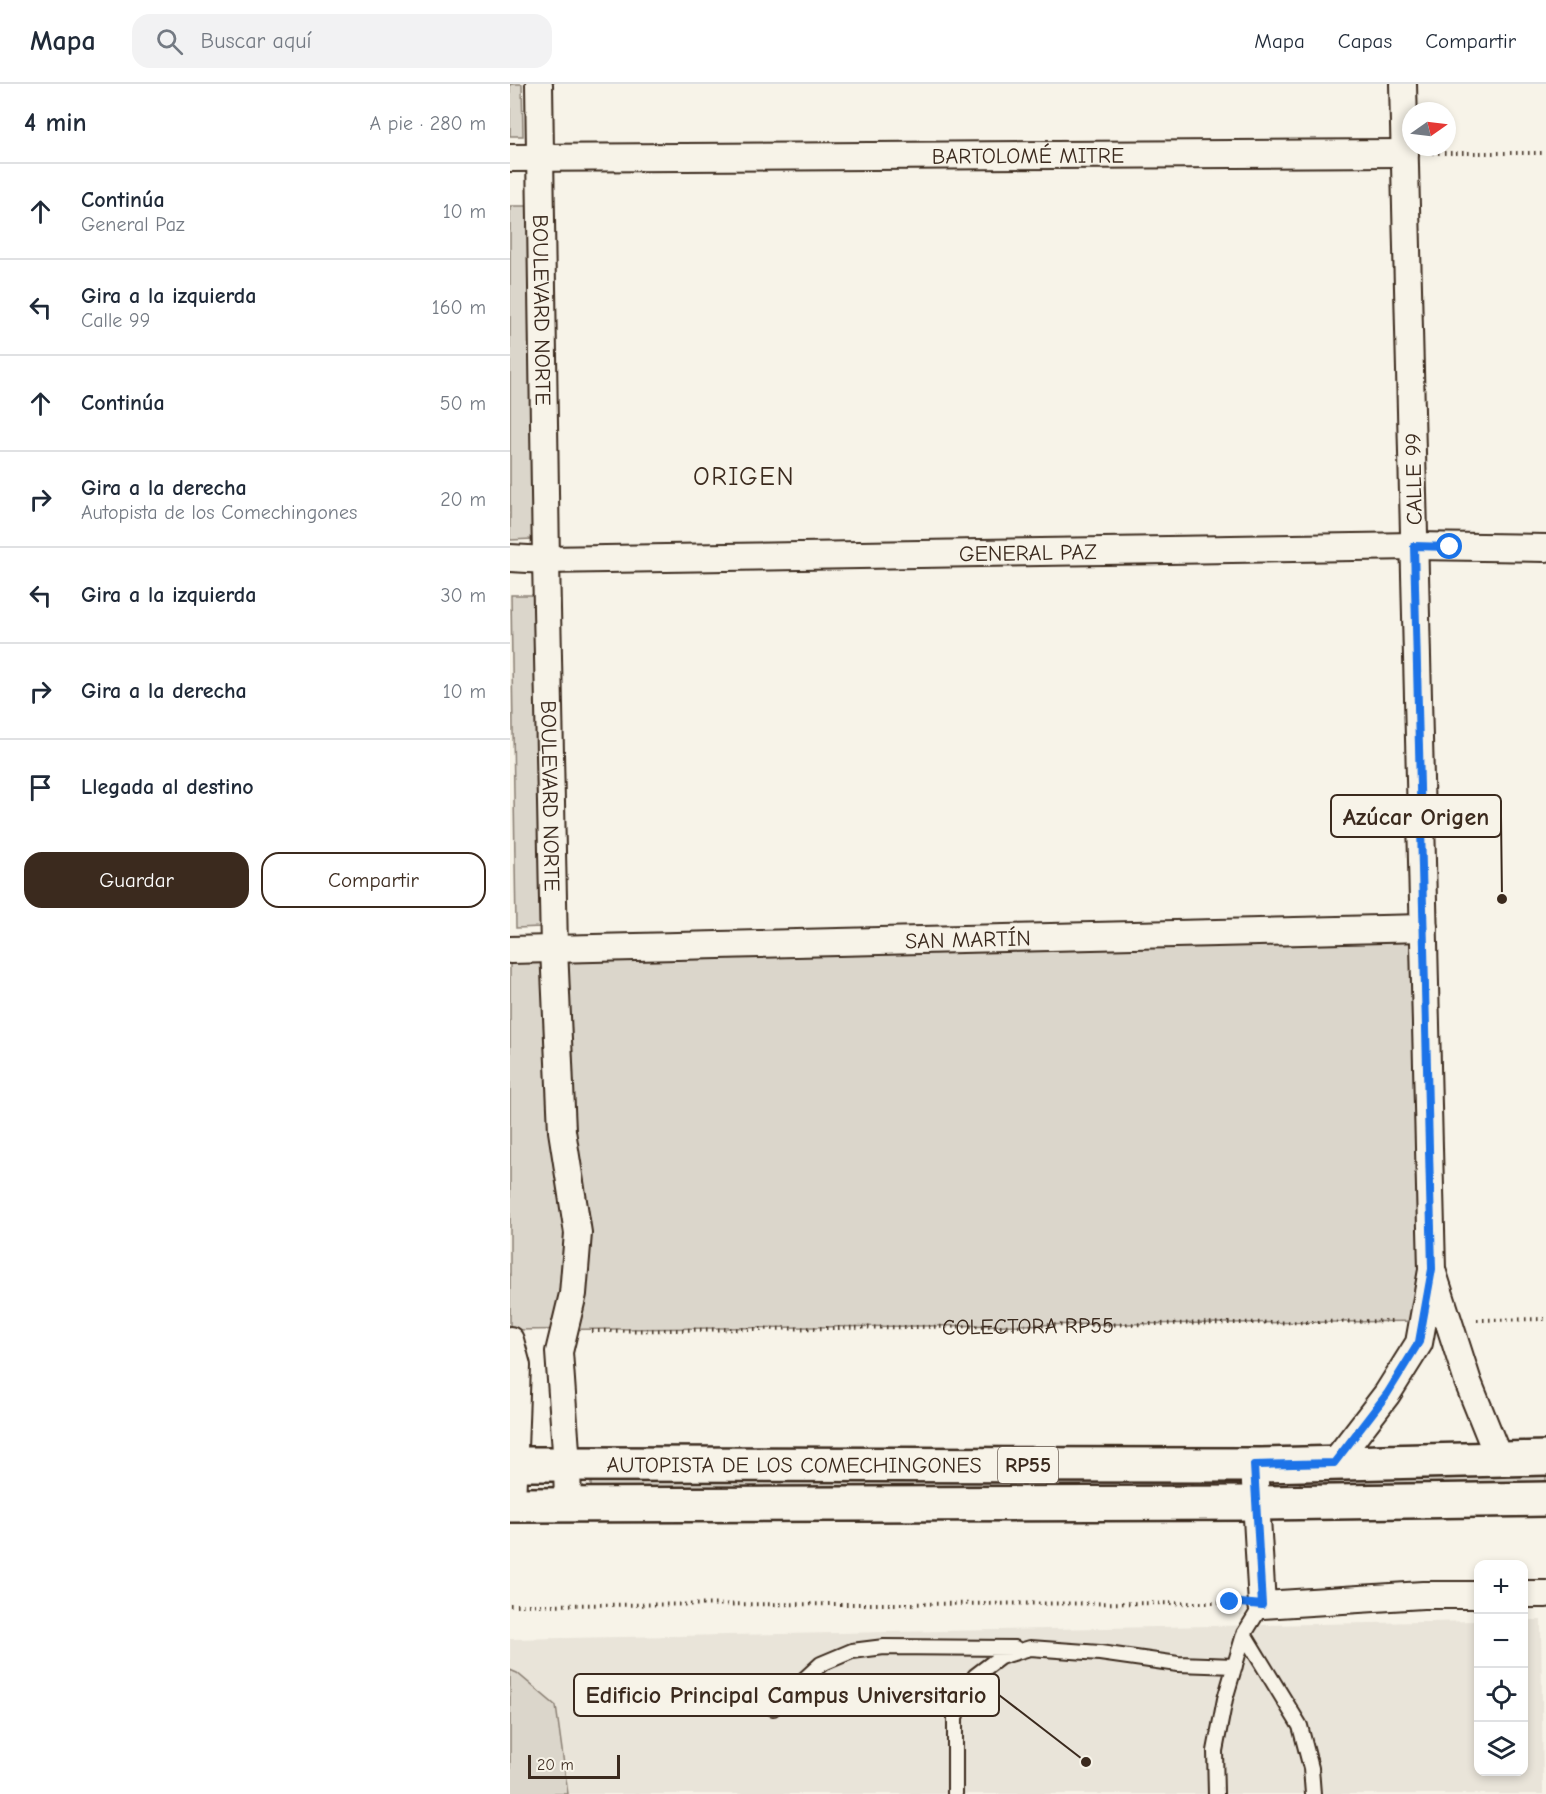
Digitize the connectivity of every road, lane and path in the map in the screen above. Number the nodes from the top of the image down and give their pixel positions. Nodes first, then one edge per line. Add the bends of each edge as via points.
1 (539, 84) edge
2 (1403, 84) edge
3 (1404, 102) edge
4 (1402, 153) edge
5 (1456, 153) edge
6 (1546, 153) edge
7 (1405, 156) edge
8 (510, 158) edge
9 (540, 158) junction
10 (1414, 546) junction
11 (1546, 548) edge
12 (510, 558) edge
13 (546, 560) junction
14 (1424, 928) junction
15 (554, 948) junction
16 (510, 950) edge
17 (1432, 1269) junction
18 (1546, 1319) edge
19 (1476, 1320) dead end
20 (1405, 1321) dead end
21 (581, 1331) dead end
22 (510, 1340) edge
23 (1546, 1458) edge
24 (1499, 1459) junction
25 (1334, 1463) junction
26 (512, 1464) edge
27 (567, 1465) junction
28 (1254, 1465) junction
29 (1546, 1499) edge
30 (1256, 1503) junction
31 (568, 1504) junction
32 (511, 1505) edge
33 (1528, 1594) edge
34 (1546, 1594) edge
35 (1474, 1595) edge
36 (510, 1605) edge
37 (1262, 1605) junction
38 (1244, 1634) junction
39 (1030, 1648) junction
40 (1235, 1666) junction
41 (773, 1708) dead end
42 (955, 1794) edge
43 (1216, 1794) edge
44 (1313, 1794) edge

1 - 9 street, BOULEVARD NORTE
2 - 3 street, CALLE 99
4 - 9 street, BARTOLOMÉ MITRE
5 - 6 path
7 - 10 street, CALLE 99
8 - 9 street, BARTOLOMÉ MITRE
9 - 13 street, BOULEVARD NORTE
10 - 11 street, GENERAL PAZ
10 - 13 street, GENERAL PAZ
10 - 14 street, CALLE 99
12 - 13 street, GENERAL PAZ
13 - 15 street, BOULEVARD NORTE
14 - 15 street, SAN MARTÍN
14 - 17 street, CALLE 99
15 - 16 street, SAN MARTÍN
15 - 27 street, BOULEVARD NORTE via 562,1131 578,1233 573,1294 559,1352
17 - 24 street via 1468,1382
17 - 25 street via 1419,1342 1387,1394
18 - 19 path
20 - 21 path, COLECTORA RP55
22 - 26 street via 517,1366
23 - 24 main road, AUTOPISTA DE LOS COMECHINGONES / RP55
24 - 25 main road, AUTOPISTA DE LOS COMECHINGONES / RP55
25 - 28 main road, AUTOPISTA DE LOS COMECHINGONES / RP55
26 - 27 main road, AUTOPISTA DE LOS COMECHINGONES / RP55
26 - 32 street
27 - 28 main road, AUTOPISTA DE LOS COMECHINGONES / RP55
27 - 31 street, BOULEVARD NORTE
28 - 30 street
29 - 30 main road, AUTOPISTA DE LOS COMECHINGONES / RP55
30 - 31 main road, AUTOPISTA DE LOS COMECHINGONES / RP55
30 - 37 street
31 - 32 main road, AUTOPISTA DE LOS COMECHINGONES / RP55
33 - 34 street
35 - 37 street
36 - 37 path
37 - 38 lane
38 - 40 lane
38 - 44 lane via 1300,1726
39 - 40 lane
39 - 41 lane via 884,1647 852,1652 821,1664
39 - 42 lane via 1000,1657 975,1676 955,1717
40 - 43 lane via 1215,1751

